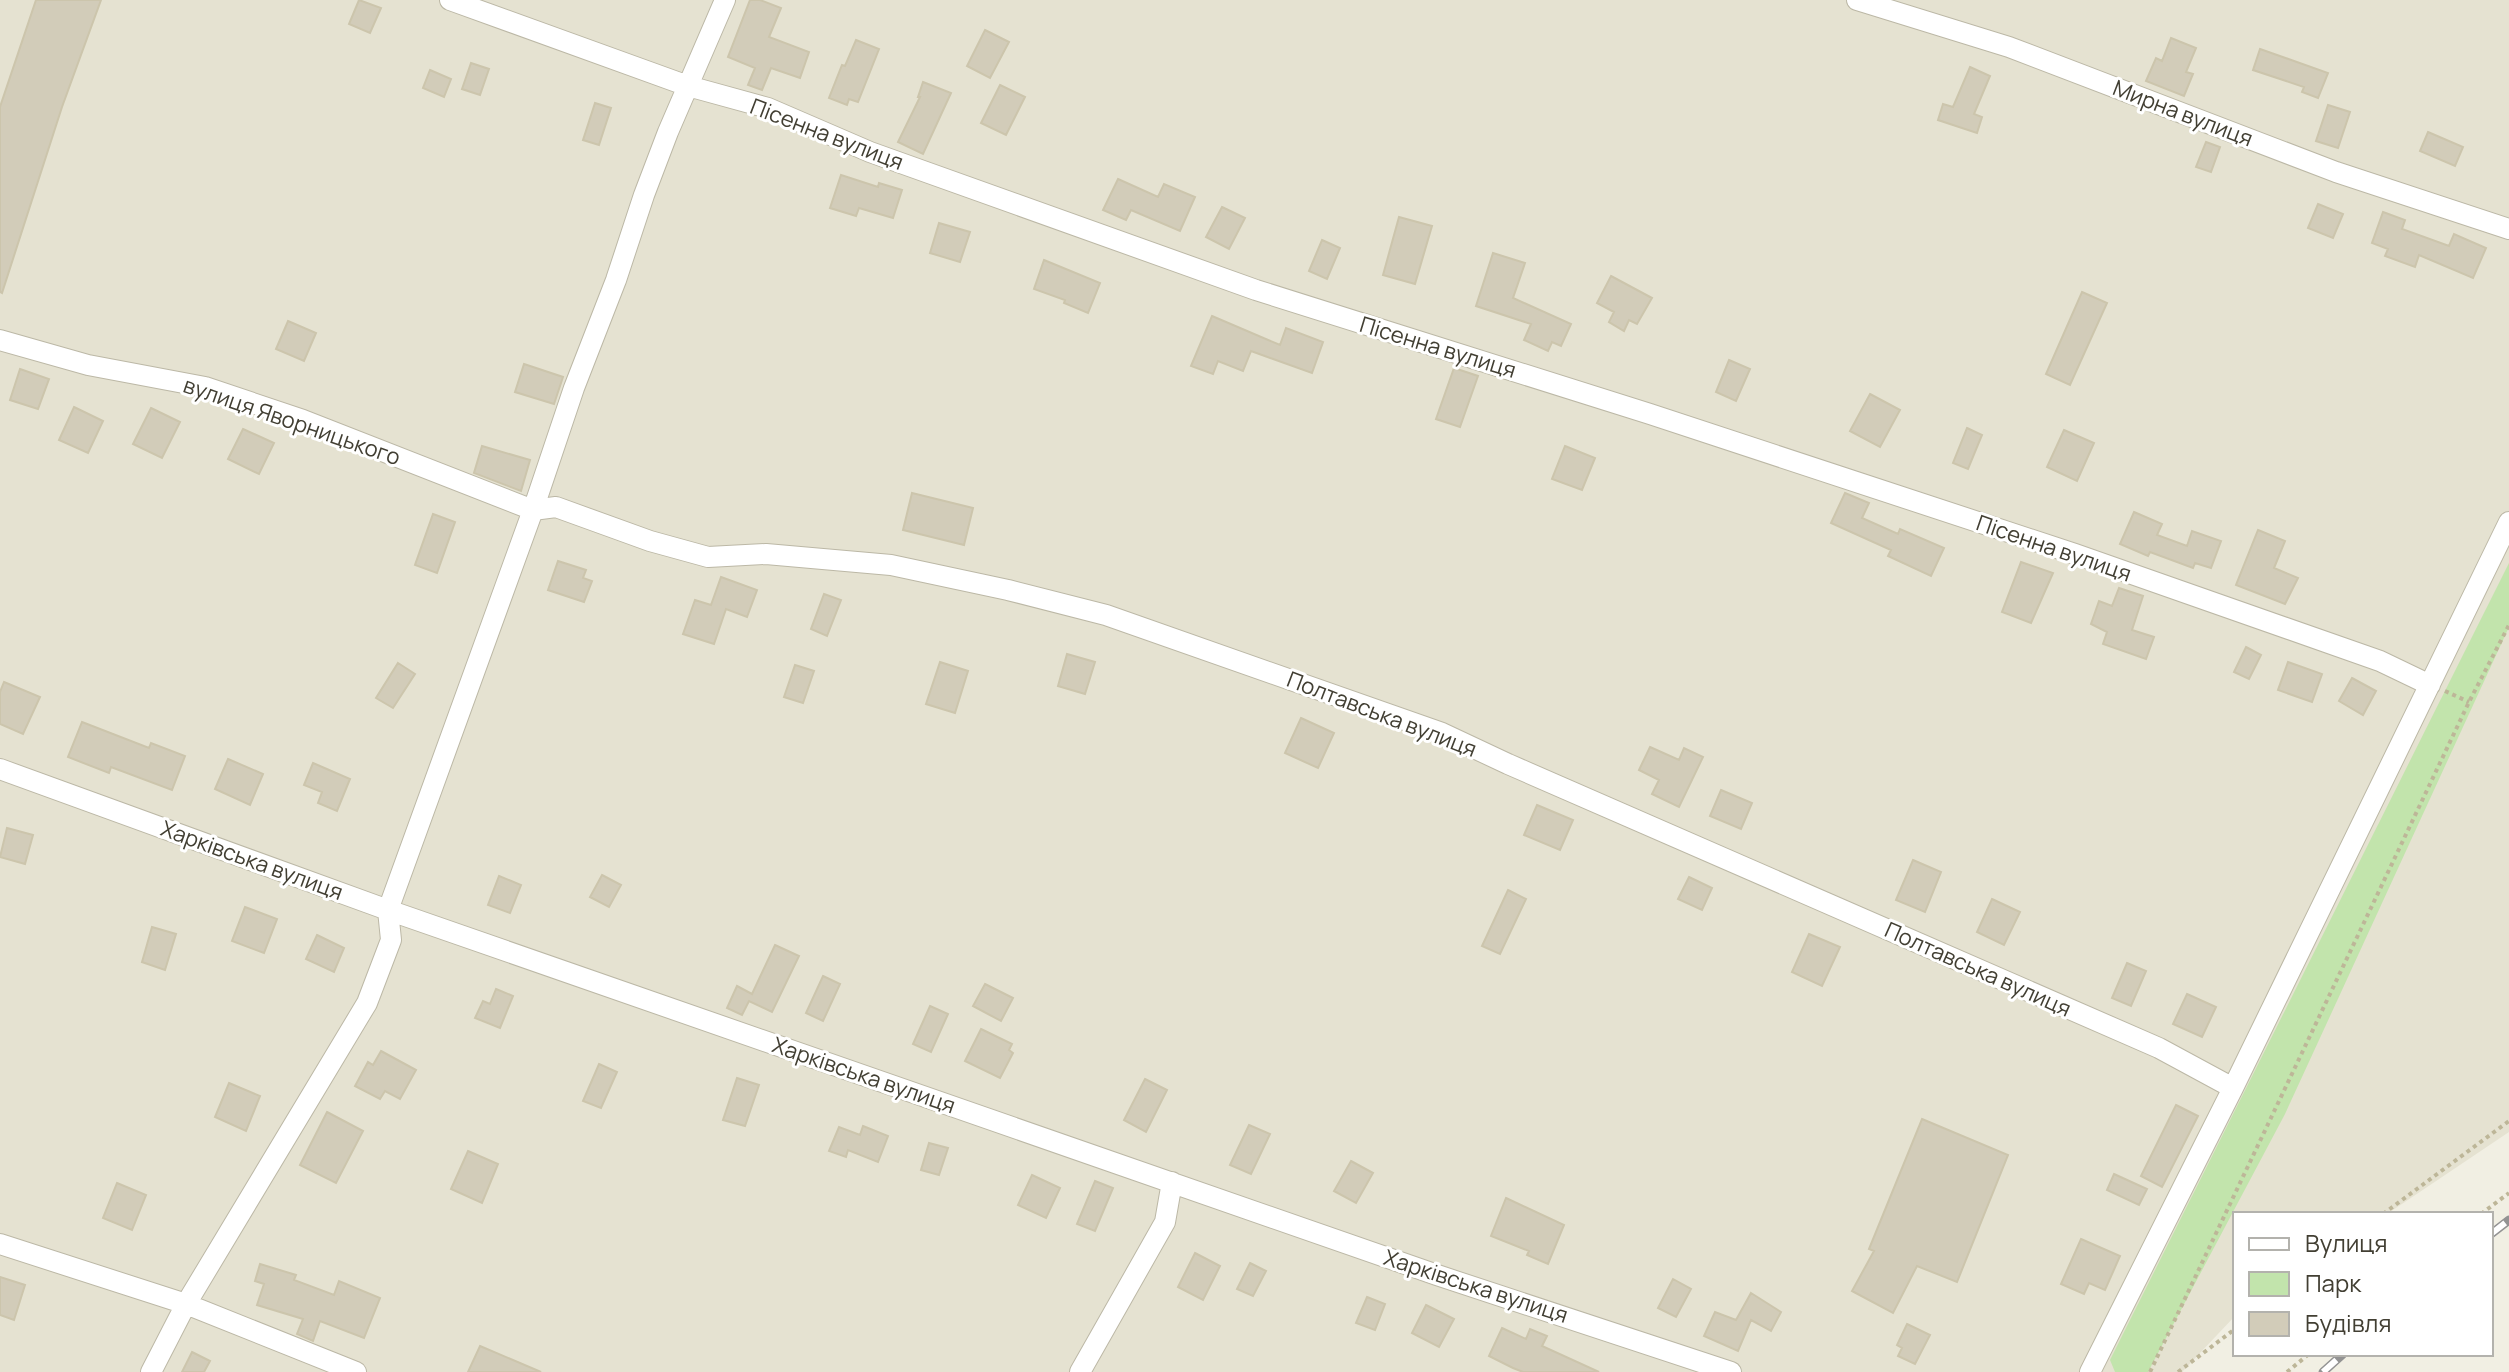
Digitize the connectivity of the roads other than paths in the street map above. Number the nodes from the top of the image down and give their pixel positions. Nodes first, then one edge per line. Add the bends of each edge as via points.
1 (450, 0) edge
2 (725, 0) edge
3 (1857, 0) edge
4 (688, 86) junction
5 (2509, 229) edge
6 (0, 340) edge
7 (533, 510) junction
8 (2509, 522) edge
9 (2430, 685) junction
10 (0, 769) edge
11 (388, 910) junction
12 (2233, 1088) junction
13 (1172, 1182) junction
14 (0, 1244) edge
15 (186, 1304) junction
16 (151, 1372) edge
17 (356, 1372) edge
18 (1080, 1372) edge
19 (1731, 1372) edge
20 (2090, 1372) edge

1 - 4 street, Пісенна вулиця
2 - 4 street
3 - 5 street, Мирна вулиця via 2009,47 2336,172
4 - 7 street
4 - 9 street, Пісенна вулиця via 768,108 870,152 1256,290 2075,554 2380,661
6 - 7 street, вулиця Яворницького via 88,365 205,387
7 - 11 street
7 - 12 street, Полтавська вулиця via 556,507 708,557 766,554 891,565 1106,615 1442,733 2159,1048
8 - 9 street
9 - 12 street
10 - 11 street, Харківська вулиця
11 - 13 street, Харківська вулиця
11 - 15 street via 391,940 367,1003
12 - 20 street
13 - 18 street via 1165,1222
13 - 19 street, Харківська вулиця
14 - 15 street
15 - 16 street
15 - 17 street

